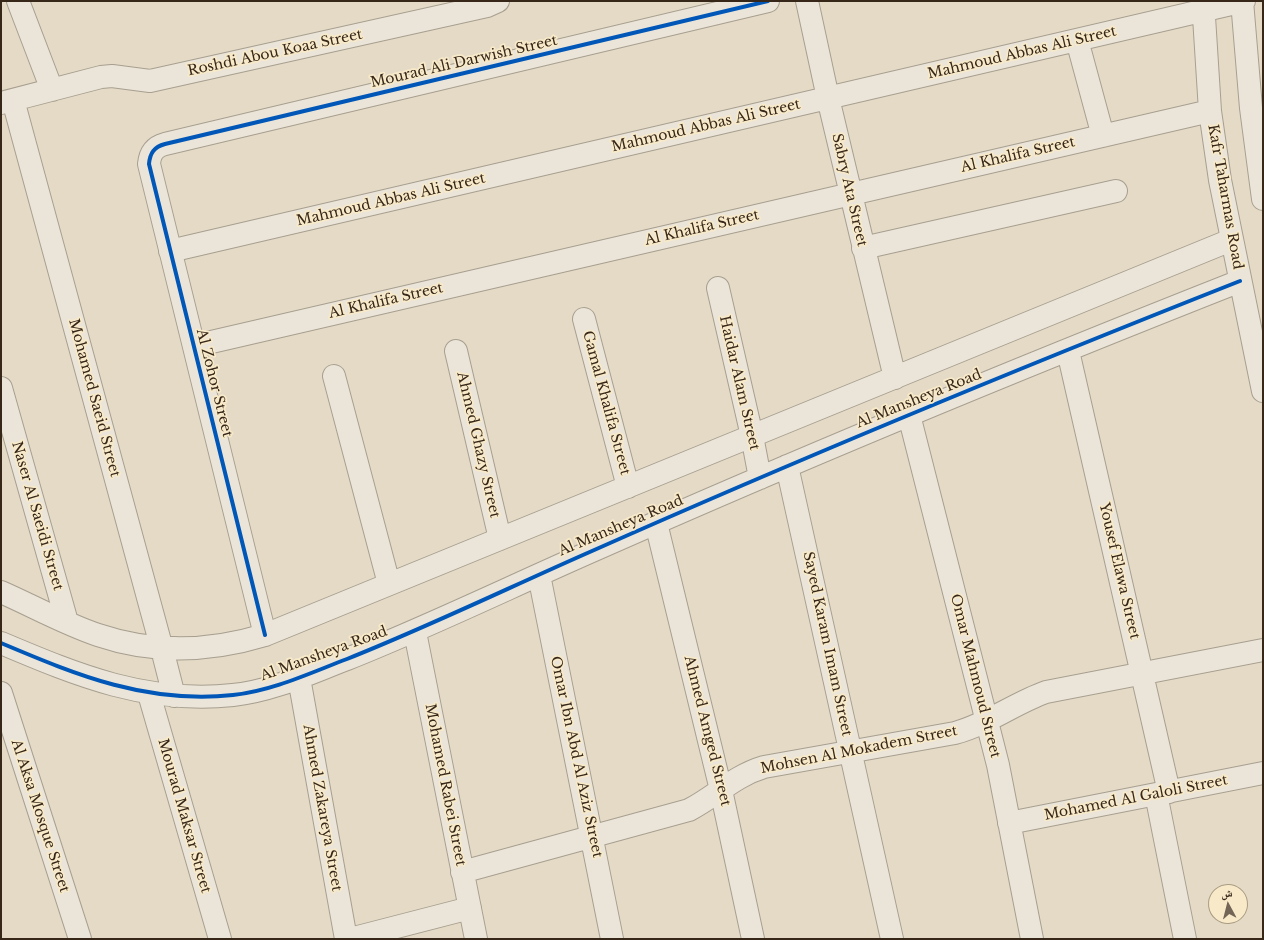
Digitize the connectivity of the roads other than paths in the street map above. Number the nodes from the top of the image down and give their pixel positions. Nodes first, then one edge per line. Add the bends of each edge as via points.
1 (18, 1) edge
2 (498, 1) edge
3 (768, 1) edge
4 (807, 1) edge
5 (1243, 1) edge
6 (1203, 6) edge
7 (1077, 40) junction
8 (52, 90) junction
9 (828, 98) junction
10 (7, 102) edge
11 (1257, 106) edge
12 (1210, 111) junction
13 (1103, 136) junction
14 (165, 144) joint
15 (1116, 191) dead end
16 (850, 194) junction
17 (1263, 199) edge
18 (1231, 240) junction
19 (863, 248) junction
20 (170, 251) junction
21 (1240, 281) junction
22 (718, 288) dead end
23 (584, 319) dead end
24 (194, 346) junction
25 (1068, 350) junction
26 (456, 351) dead end
27 (334, 376) dead end
28 (895, 378) junction
29 (1, 388) edge
30 (1263, 391) edge
31 (909, 414) junction
32 (752, 436) junction
33 (787, 466) junction
34 (760, 478) junction
35 (628, 487) junction
36 (656, 523) junction
37 (500, 539) junction
38 (538, 575) junction
39 (389, 584) junction
40 (1, 592) edge
41 (67, 622) junction
42 (415, 632) junction
43 (265, 635) junction
44 (1, 643) edge
45 (162, 649) junction
46 (1263, 650) edge
47 (1142, 673) junction
48 (299, 678) junction
49 (1, 693) edge
50 (148, 694) junction
51 (174, 696) junction
52 (986, 722) junction
53 (850, 752) junction
54 (1263, 773) edge
55 (721, 790) junction
56 (1163, 793) junction
57 (1009, 823) junction
58 (593, 838) junction
59 (462, 872) junction
60 (470, 908) junction
61 (80, 939) edge
62 (220, 939) edge
63 (346, 939) edge
64 (350, 939) edge
65 (476, 939) edge
66 (612, 939) edge
67 (753, 939) edge
68 (892, 939) edge
69 (1032, 939) edge
70 (1185, 939) edge

1 - 8 street
2 - 8 street, Roshdi Abou Koaa Street via 487,6 150,81 101,77
3 - 14 street, Mourad Ali Darwish Street
4 - 9 street, Sabry Ata Street
5 - 6 street, Mahmoud Abbas Ali Street
5 - 11 street
6 - 7 street, Mahmoud Abbas Ali Street
6 - 12 street, Kafr Taharmas Road
7 - 9 street, Mahmoud Abbas Ali Street
7 - 13 street
8 - 10 street, Roshdi Abou Koaa Street
9 - 16 street, Sabry Ata Street
9 - 20 street, Mahmoud Abbas Ali Street
10 - 45 street, Mohamed Saeid Street
11 - 17 street
12 - 13 street, Al Khalifa Street
12 - 18 street, Kafr Taharmas Road
13 - 16 street, Al Khalifa Street
14 - 20 street, Al Zohor Street via 153,150 149,164
15 - 19 street
16 - 19 street, Sabry Ata Street
16 - 24 street, Al Khalifa Street
18 - 21 street, Kafr Taharmas Road
18 - 28 street, Al Mansheya Road
19 - 28 street, Sabry Ata Street
20 - 24 street, Al Zohor Street
21 - 25 street, Al Mansheya Road
21 - 30 street, Kafr Taharmas Road
22 - 32 street, Haidar Alam Street
23 - 35 street, Gamal Khalifa Street
24 - 43 street, Al Zohor Street
25 - 31 street, Al Mansheya Road
25 - 47 street, Yousef Elawa Street
26 - 37 street, Ahmed Ghazy Street
27 - 39 street
28 - 32 street, Al Mansheya Road
29 - 41 street, Naser Al Saeidi Street
31 - 33 street, Al Mansheya Road
31 - 52 street, Omar Mahmoud Street
32 - 34 street, Haidar Alam Street
32 - 35 street, Al Mansheya Road
33 - 34 street, Al Mansheya Road
33 - 53 street, Sayed Karam Imam Street
34 - 36 street, Al Mansheya Road
35 - 37 street, Al Mansheya Road
36 - 38 street, Al Mansheya Road
36 - 55 street, Ahmed Amged Street
37 - 39 street, Al Mansheya Road
38 - 42 street, Al Mansheya Road
38 - 58 street, Omar Ibn Abd Al Aziz Street
39 - 43 street, Al Mansheya Road
40 - 41 street, Al Mansheya Road
41 - 45 street, Al Mansheya Road via 97,635 129,644
42 - 48 street, Al Mansheya Road
42 - 59 street, Mohamed Rabei Street
43 - 45 street, Al Mansheya Road via 214,647
44 - 50 street, Al Mansheya Road via 100,682
45 - 51 street, Mohamed Saeid Street
46 - 47 street, Mohsen Al Mokadem Street
47 - 52 street, Mohsen Al Mokadem Street via 1046,692 1015,704
47 - 56 street, Yousef Elawa Street
48 - 51 street, Al Mansheya Road via 237,694 208,697
48 - 63 street, Ahmed Zakareya Street
49 - 61 street, Al Aksa Mosque Street
50 - 51 street, Al Mansheya Road
50 - 62 street, Mourad Maksar Street
52 - 53 street, Mohsen Al Mokadem Street via 955,733
52 - 57 street, Omar Mahmoud Street via 998,765
53 - 55 street, Mohsen Al Mokadem Street via 752,771 730,782
53 - 68 street, Sayed Karam Imam Street
54 - 56 street, Mohamed Al Galoli Street
55 - 58 street, Mohsen Al Mokadem Street via 689,810
55 - 67 street, Ahmed Amged Street
56 - 57 street, Mohamed Al Galoli Street
56 - 70 street, Yousef Elawa Street
57 - 69 street, Omar Mahmoud Street
58 - 59 street, Mohsen Al Mokadem Street
58 - 66 street, Omar Ibn Abd Al Aziz Street
59 - 60 street, Mohamed Rabei Street
60 - 64 street
60 - 65 street, Mohamed Rabei Street

